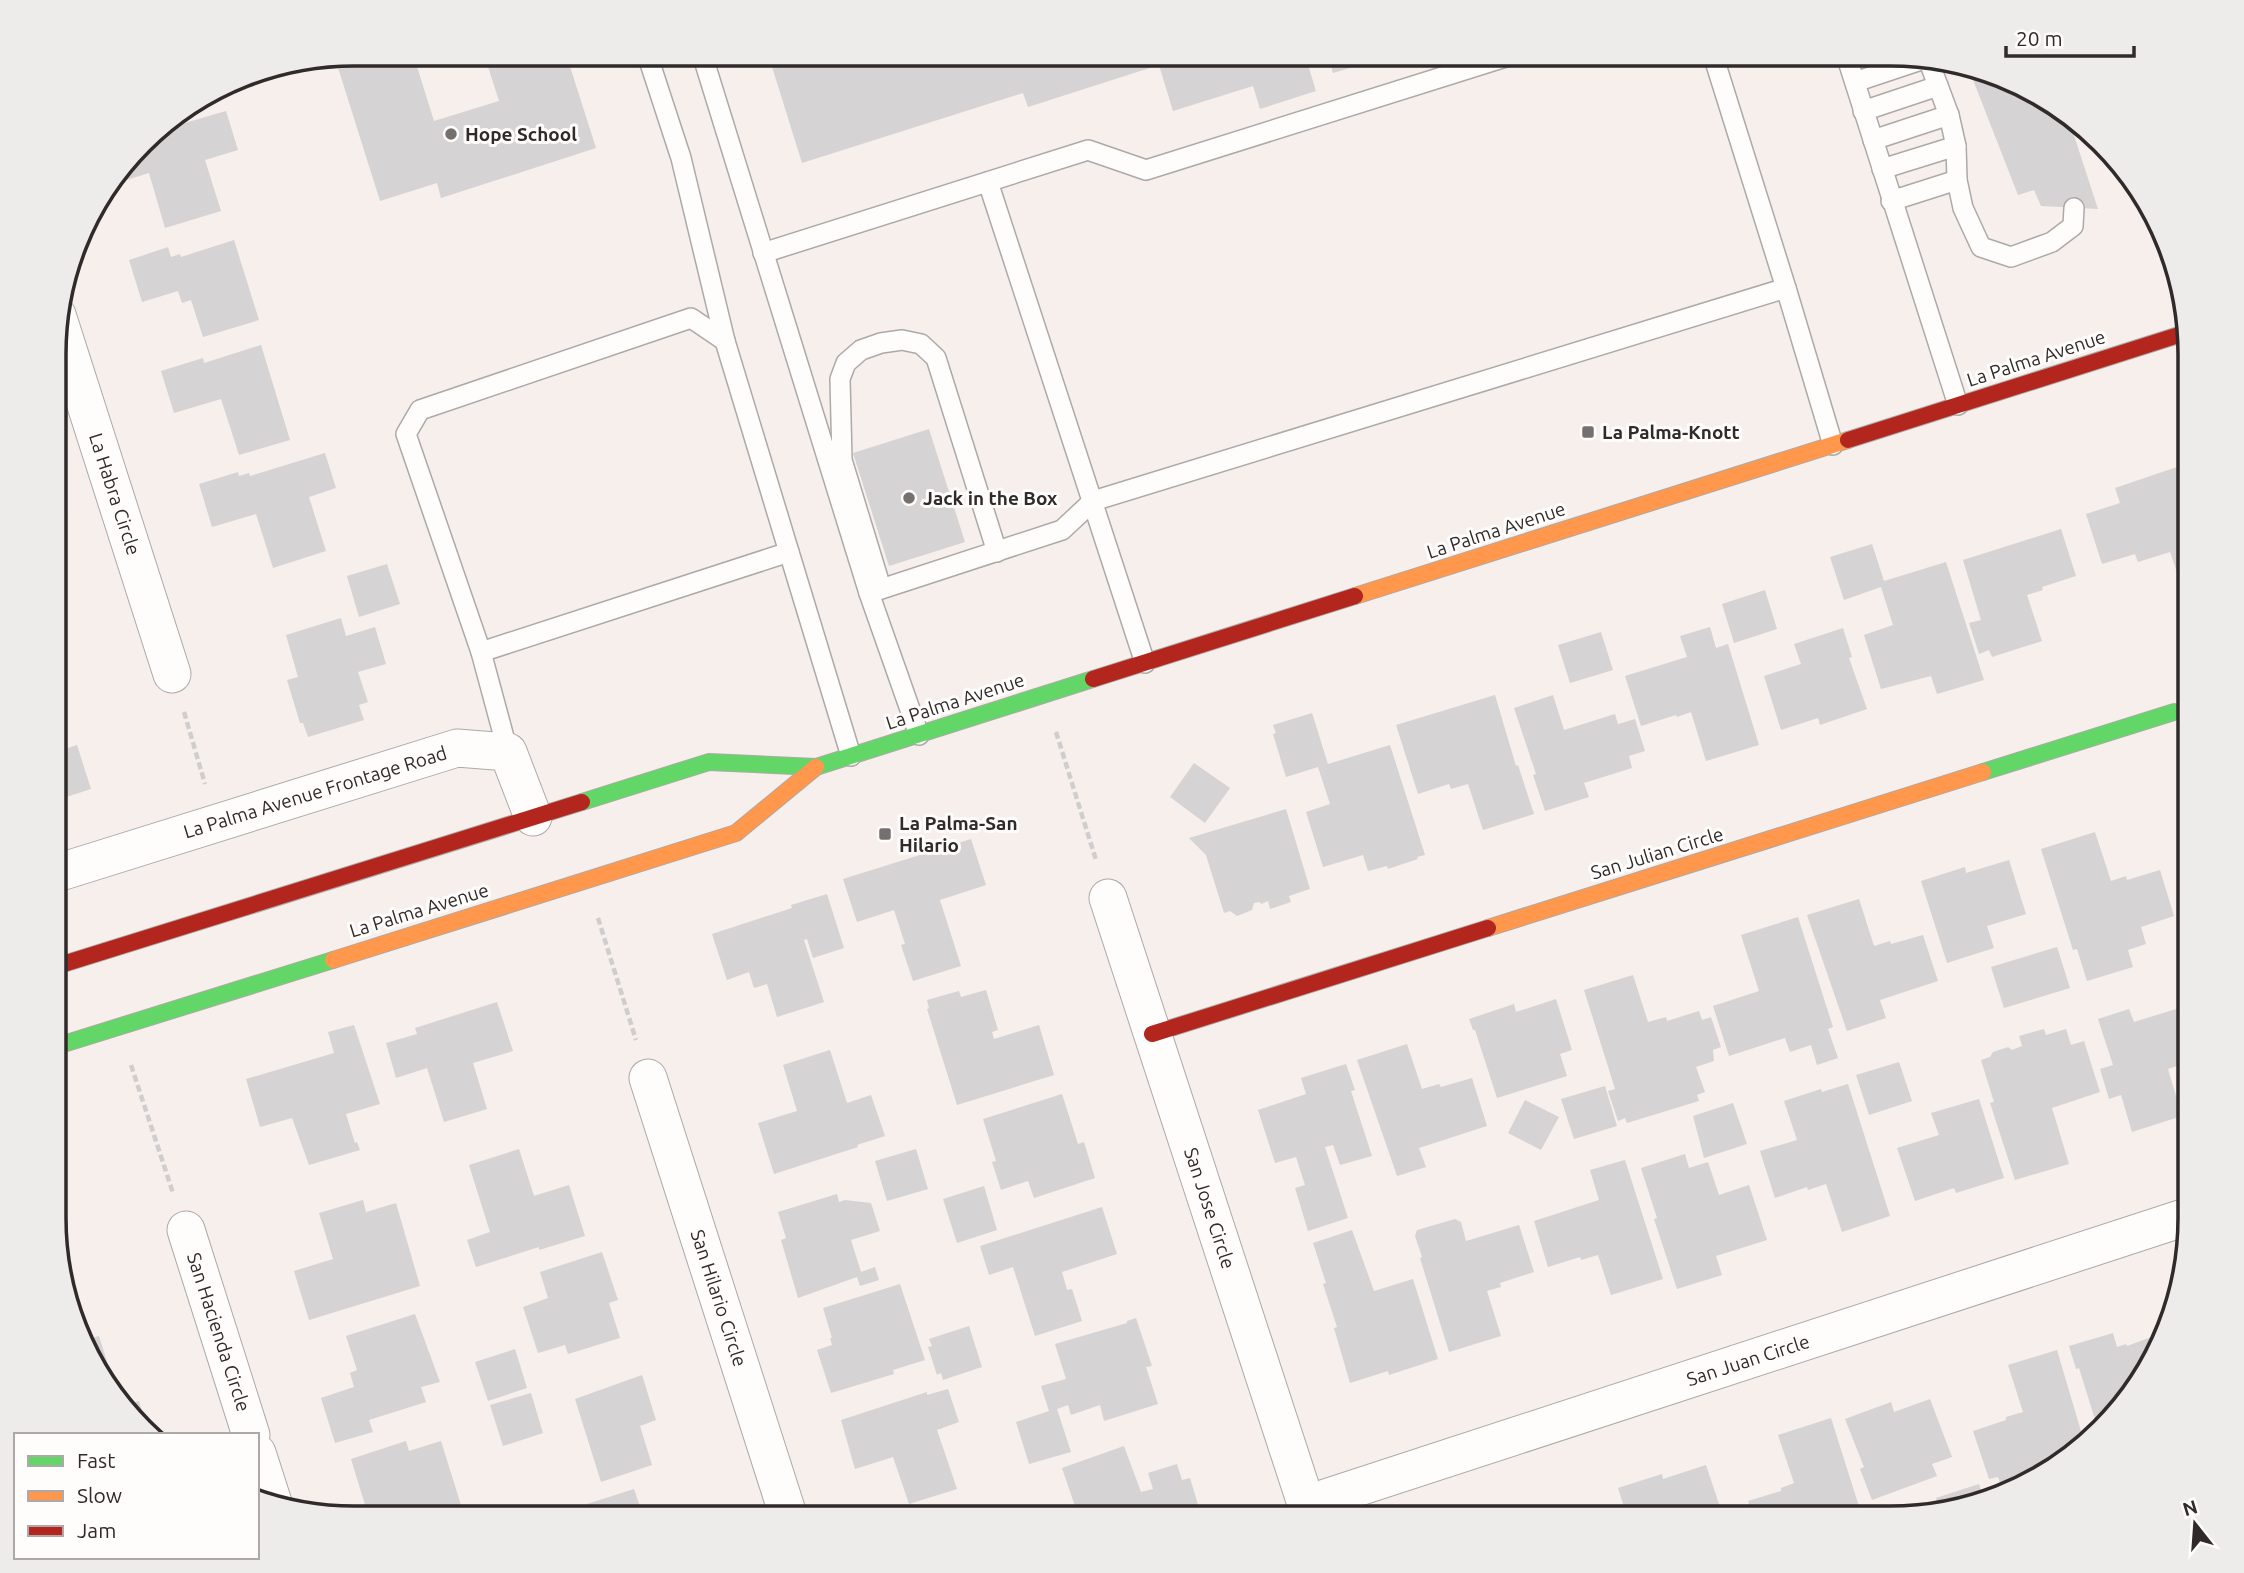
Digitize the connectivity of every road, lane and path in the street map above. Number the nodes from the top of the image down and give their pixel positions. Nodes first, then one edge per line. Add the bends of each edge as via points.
1 (651, 66) edge
2 (706, 66) edge
3 (1477, 66) edge
4 (1716, 66) edge
5 (1849, 66) edge
6 (1903, 67) edge
7 (1931, 70) edge
8 (1854, 82) junction
9 (1938, 86) junction
10 (1863, 111) junction
11 (1949, 115) junction
12 (1873, 140) junction
13 (1956, 145) junction
14 (1882, 169) junction
15 (1957, 180) junction
16 (988, 182) junction
17 (1891, 201) junction
18 (2074, 208) dead end
19 (763, 253) junction
20 (1786, 288) junction
21 (2177, 336) edge
22 (725, 341) junction
23 (67, 345) edge
24 (1958, 405) junction
25 (1833, 445) junction
26 (1093, 501) junction
27 (789, 552) junction
28 (997, 552) junction
29 (869, 593) junction
30 (481, 652) junction
31 (1145, 663) junction
32 (172, 674) joint
33 (1044, 695) junction
34 (2174, 712) dead end
35 (919, 735) junction
36 (508, 752) junction
37 (851, 756) junction
38 (816, 767) junction
39 (533, 817) junction
40 (217, 823) junction
41 (66, 870) edge
42 (586, 880) junction
43 (1108, 898) joint
44 (66, 963) edge
45 (119, 1026) junction
46 (1152, 1034) junction
47 (66, 1043) edge
48 (648, 1077) joint
49 (2178, 1220) edge
50 (186, 1230) joint
51 (250, 1433) edge
52 (259, 1459) edge
53 (270, 1494) edge
54 (785, 1506) edge
55 (1307, 1506) edge
56 (1324, 1506) edge

1 - 22 lane via 681,158
2 - 19 lane
3 - 16 lane via 1146,170 1088,150
4 - 20 lane
5 - 8 lane
6 - 8 lane
7 - 9 lane
8 - 10 lane
9 - 10 lane
9 - 11 lane
10 - 12 lane
11 - 12 lane
11 - 13 lane
12 - 14 lane
13 - 14 lane
13 - 15 lane
14 - 17 lane
15 - 17 lane
15 - 18 lane via 1963,208 1981,247 2011,257 2052,242 2073,226
16 - 19 lane
16 - 26 lane
17 - 24 lane
19 - 29 lane
20 - 25 lane
20 - 26 lane
21 - 24 main road, La Palma Avenue
22 - 27 lane
22 - 30 lane via 691,318 420,410 406,434
23 - 32 street, La Habra Circle
24 - 25 main road, La Palma Avenue
25 - 31 main road, La Palma Avenue
26 - 28 lane via 1062,530
26 - 31 lane
27 - 30 lane
27 - 37 lane
28 - 29 lane
28 - 29 lane via 936,358 921,344 902,340 881,343 853,356 840,379 842,460 878,578
29 - 35 lane
30 - 36 lane
31 - 33 main road, La Palma Avenue
32 - 40 path
33 - 35 main road, La Palma Avenue
33 - 43 path
34 - 46 main road, San Julian Circle
35 - 37 main road, La Palma Avenue
36 - 39 street
36 - 40 street, La Palma Avenue Frontage Road via 457,748
37 - 38 main road, La Palma Avenue
38 - 39 main road, La Palma Avenue via 709,762
38 - 42 main road, La Palma Avenue via 736,832
39 - 44 main road, La Palma Avenue
40 - 41 street, La Palma Avenue Frontage Road
42 - 45 main road, La Palma Avenue
42 - 48 path
43 - 46 street, San Jose Circle
45 - 47 main road, La Palma Avenue
45 - 50 path
46 - 55 street, San Jose Circle
48 - 54 street, San Hilario Circle
49 - 56 street, San Juan Circle
50 - 51 street, San Hacienda Circle
52 - 53 street

